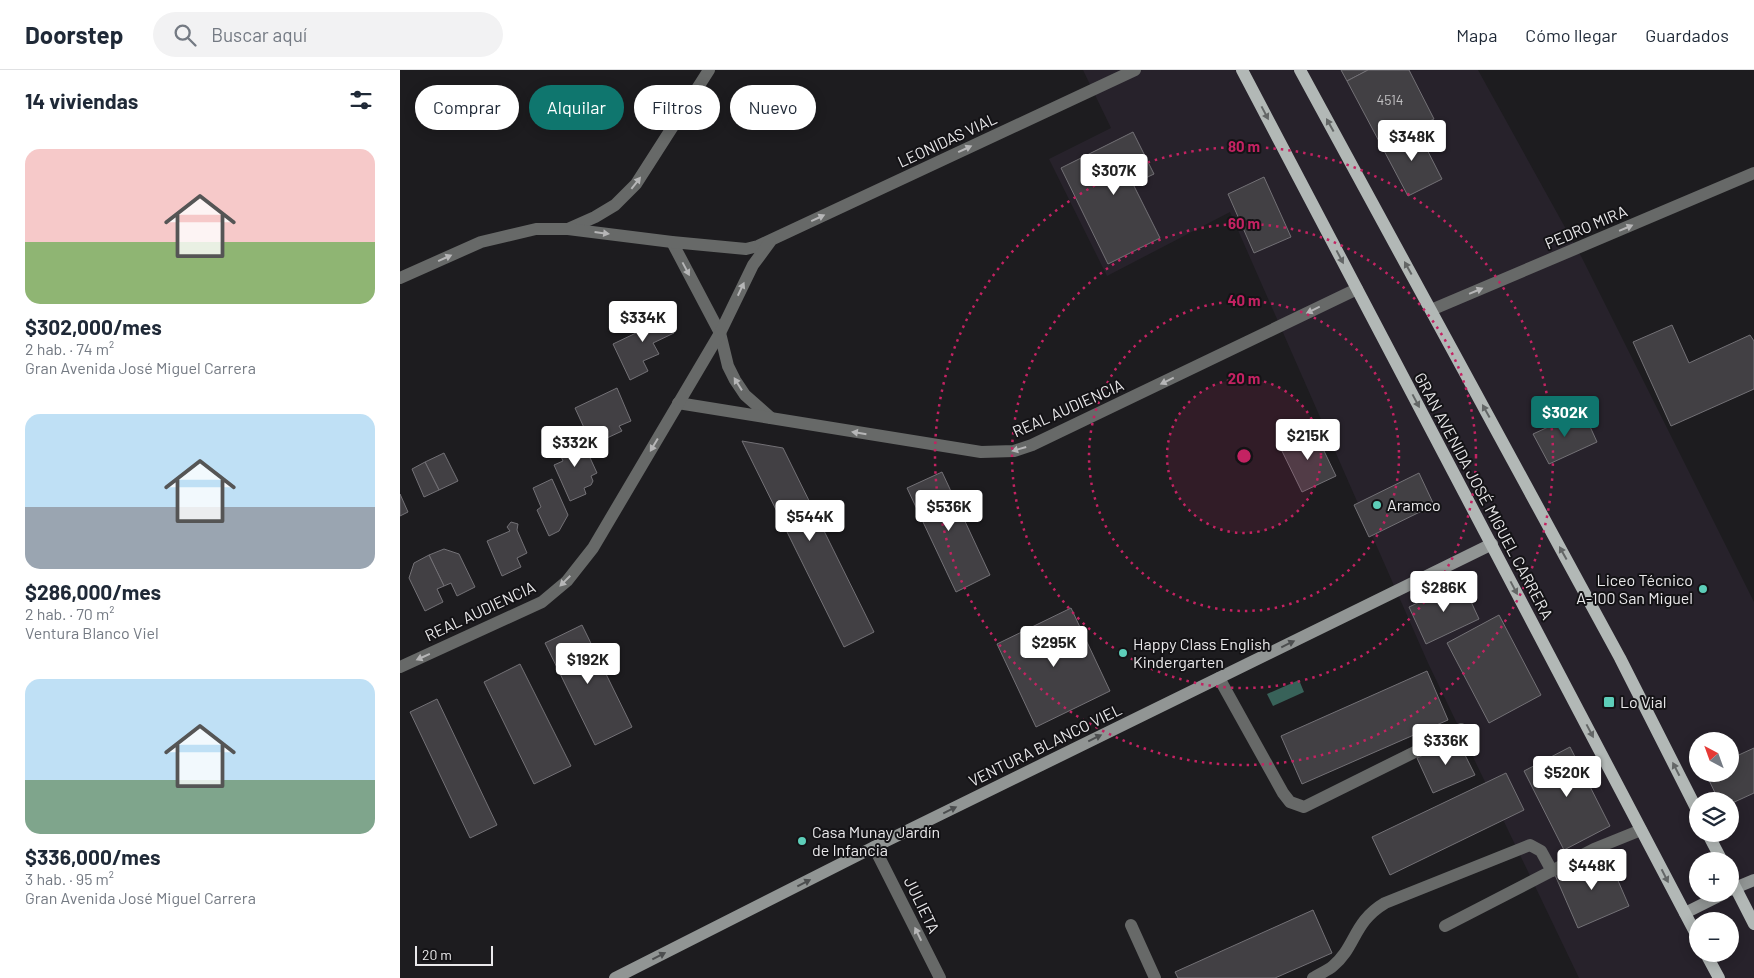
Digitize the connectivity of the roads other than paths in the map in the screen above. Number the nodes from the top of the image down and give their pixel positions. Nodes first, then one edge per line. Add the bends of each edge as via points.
1 (709, 70) edge
2 (1135, 70) edge
3 (1242, 70) edge
4 (1300, 70) edge
5 (1754, 173) edge
6 (568, 229) junction
7 (774, 239) junction
8 (672, 242) junction
9 (400, 278) edge
10 (1357, 289) junction
11 (1431, 310) junction
12 (720, 334) junction
13 (678, 404) junction
14 (772, 419) junction
15 (1492, 544) junction
16 (400, 667) edge
17 (1220, 678) junction
18 (1461, 729) dead end
19 (1689, 794) edge
20 (1641, 830) junction
21 (874, 847) junction
22 (1552, 871) junction
23 (1754, 880) edge
24 (1739, 883) edge
25 (1739, 897) edge
26 (1707, 902) edge
27 (1685, 913) junction
28 (1689, 921) edge
29 (1754, 924) edge
30 (1131, 925) dead end
31 (1446, 926) dead end
32 (1710, 962) edge
33 (1334, 965) junction
34 (615, 978) edge
35 (940, 978) edge
36 (1156, 978) edge
37 (1313, 978) edge
38 (1339, 978) edge
39 (1719, 978) edge

6 -> 1 street via 615,205 636,184
7 -> 2 street, LEONIDAS VIAL
3 -> 10 main road, GRAN AVENIDA JOSÉ MIGUEL CARRERA
11 -> 4 main road
11 -> 5 street, PEDRO MIRA
6 -> 8 street, LEONIDAS VIAL
9 -> 6 street, LEONIDAS VIAL via 481,242 513,232 536,228
7 - 8 street, LEONIDAS VIAL via 746,249
12 -> 7 street, LEONIDAS VIAL via 753,265
8 -> 12 street
10 -> 14 street, REAL AUDIENCIA via 1014,451 981,452
10 -> 15 main road, GRAN AVENIDA JOSÉ MIGUEL CARRERA
19 -> 11 main road via 1620,658
12 - 13 street, LEONIDAS VIAL
14 -> 12 street via 745,395 735,380
13 - 14 street, REAL AUDIENCIA
13 -> 16 street, REAL AUDIENCIA via 593,548 567,581 542,602
17 -> 15 street, VENTURA BLANCO VIEL
15 -> 20 main road, GRAN AVENIDA JOSÉ MIGUEL CARRERA
17 - 18 street via 1283,793 1290,802 1304,807
21 -> 17 street, VENTURA BLANCO VIEL
20 - 22 street
20 -> 27 main road, GRAN AVENIDA JOSÉ MIGUEL CARRERA
34 -> 21 street, VENTURA BLANCO VIEL
35 -> 21 street, JULIETA
22 - 31 street
22 - 33 street via 1541,851 1530,845 1385,903 1360,924 1346,951
23 - 24 street
25 - 29 main road
26 - 27 street
27 - 28 main road, GRAN AVENIDA JOSÉ MIGUEL CARRERA
30 - 36 street
32 - 39 main road
33 - 37 street
33 - 38 street

